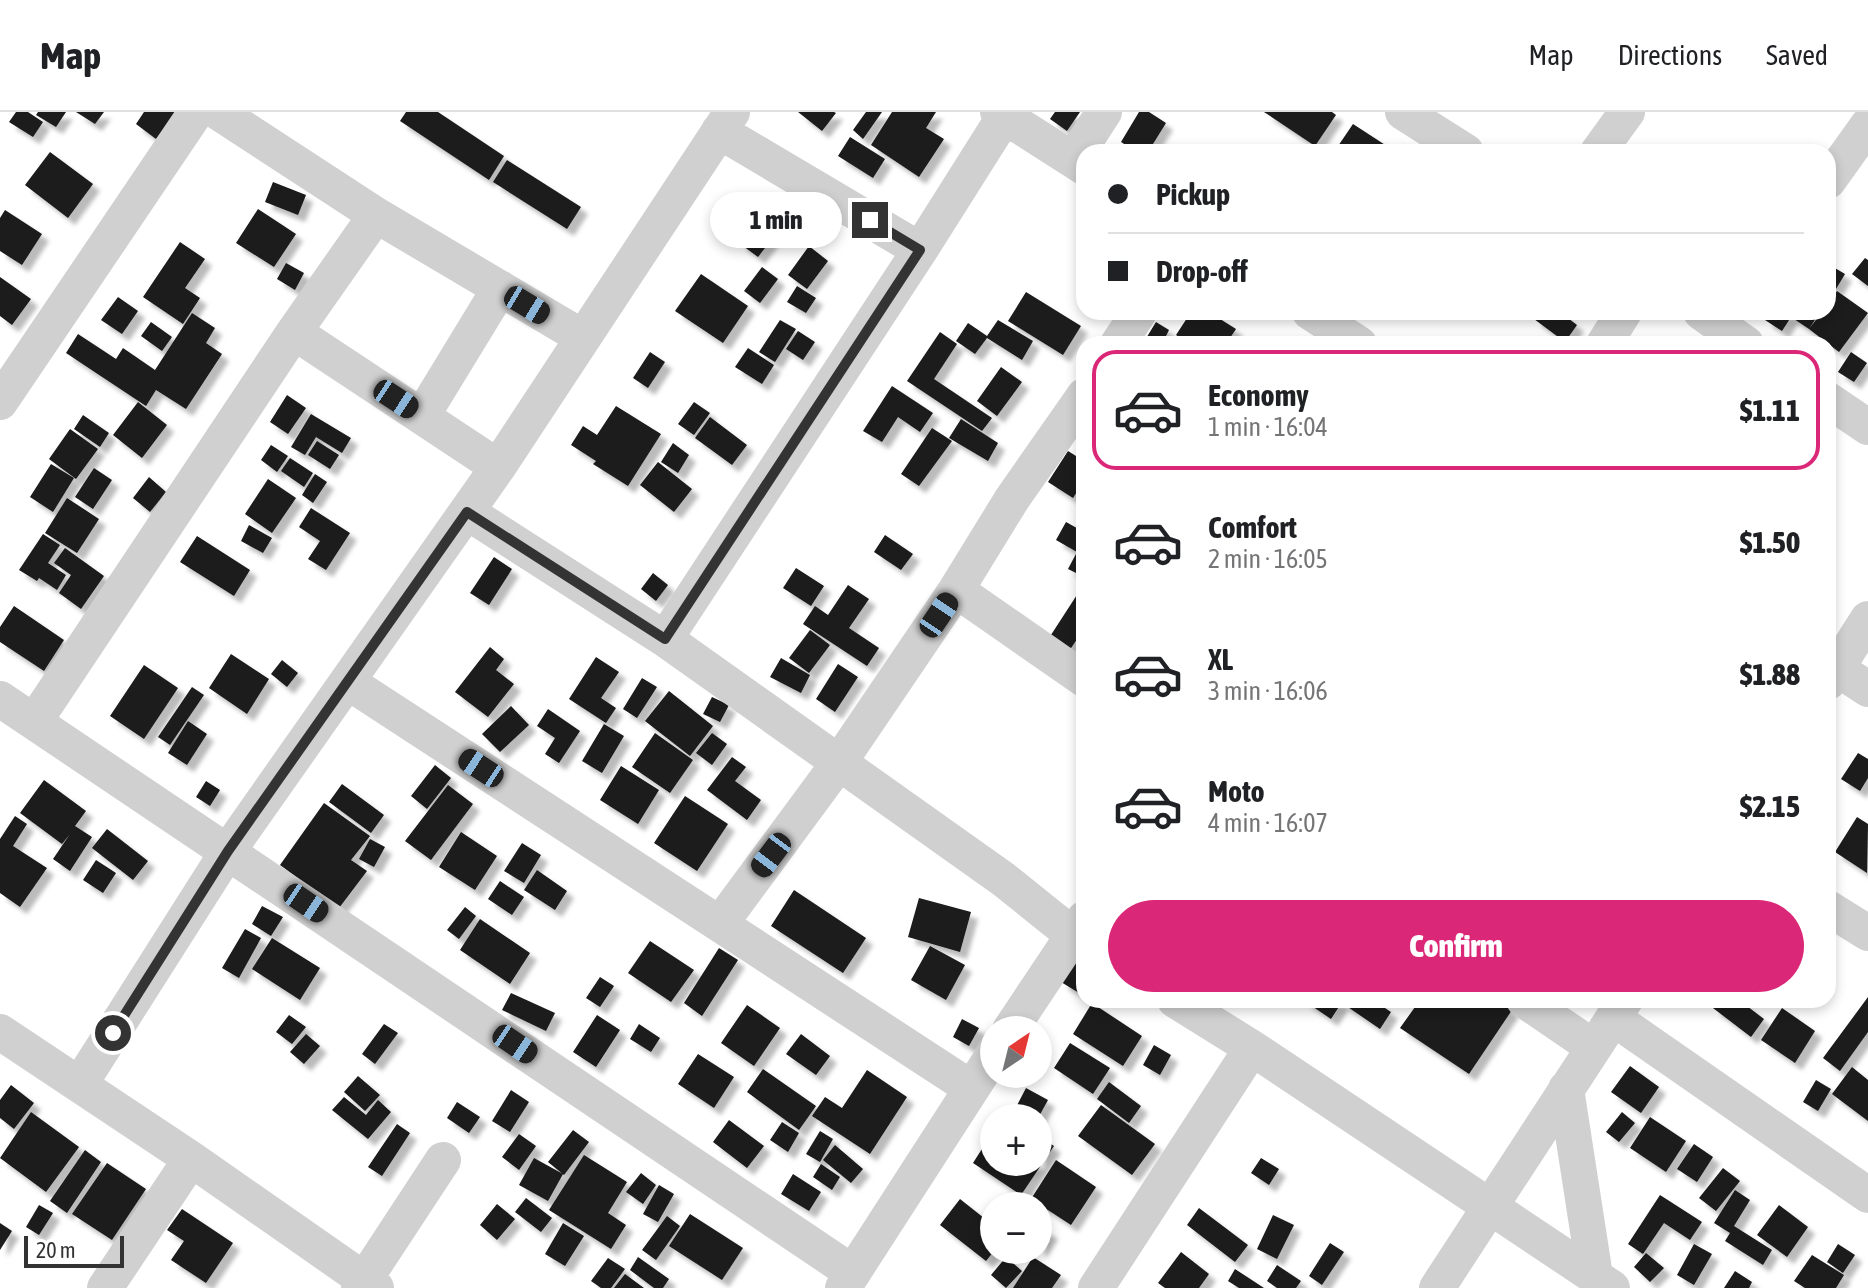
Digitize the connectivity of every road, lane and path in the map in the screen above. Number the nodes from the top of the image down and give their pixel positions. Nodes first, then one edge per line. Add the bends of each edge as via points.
1 (196, 112) edge
2 (218, 112) edge
3 (1104, 112) edge
4 (1403, 112) edge
5 (1627, 112) edge
6 (1001, 114) edge
7 (726, 122) edge
8 (1868, 125) edge
9 (1089, 144) edge
10 (1453, 144) edge
11 (1604, 144) edge
12 (1076, 162) edge
13 (1836, 170) edge
14 (376, 215) junction
15 (920, 250) junction
16 (500, 288) junction
17 (1322, 320) edge
18 (294, 332) junction
19 (1347, 336) edge
20 (582, 337) junction
21 (0, 402) edge
22 (1836, 405) edge
23 (422, 416) junction
24 (1076, 420) edge
25 (1868, 427) edge
26 (498, 467) junction
27 (467, 512) junction
28 (956, 590) junction
29 (1868, 619) edge
30 (665, 639) junction
31 (1836, 664) edge
32 (1076, 673) edge
33 (1836, 673) edge
34 (348, 682) junction
35 (1868, 689) edge
36 (0, 699) edge
37 (34, 722) junction
38 (838, 764) junction
39 (228, 851) junction
40 (1836, 913) edge
41 (720, 924) junction
42 (1076, 930) edge
43 (1868, 933) edge
44 (1076, 939) edge
45 (1188, 1008) edge
46 (1536, 1008) edge
47 (1619, 1009) edge
48 (1020, 1016) edge
49 (0, 1032) edge
50 (1593, 1047) junction
51 (1252, 1048) junction
52 (980, 1075) edge
53 (80, 1084) junction
54 (971, 1088) junction
55 (1566, 1089) junction
56 (191, 1159) junction
57 (443, 1160) dead end
58 (1868, 1195) edge
59 (1491, 1207) junction
60 (848, 1280) edge
61 (1604, 1282) edge
62 (366, 1285) edge
63 (105, 1288) edge
64 (1096, 1288) edge
65 (1437, 1288) edge

1 - 21 street
2 - 14 street
3 - 9 street
4 - 10 street
5 - 11 street
6 - 12 street
6 - 15 street
7 - 15 street
7 - 20 street
8 - 13 street
14 - 16 street
14 - 18 street
15 - 30 street
16 - 20 street
16 - 23 street
17 - 19 street
18 - 23 street
18 - 37 street
20 - 26 street
22 - 25 street
23 - 26 street
24 - 28 street via 1012,499
26 - 27 street
27 - 30 street
27 - 34 street
28 - 32 street
28 - 38 street
29 - 31 street
30 - 38 street
33 - 35 street
34 - 39 street
34 - 41 street
36 - 37 street
37 - 39 street
38 - 41 street
38 - 42 street
39 - 53 street
39 - 60 street
40 - 43 street
41 - 54 street
44 - 48 street
45 - 51 street
46 - 50 street
47 - 50 street
47 - 58 street
49 - 53 street
50 - 55 street
51 - 59 street
51 - 64 street
52 - 54 street
53 - 56 street
54 - 60 street
55 - 59 street
55 - 61 street
56 - 62 street
56 - 63 street
57 - 62 street
59 - 61 street
59 - 65 street

